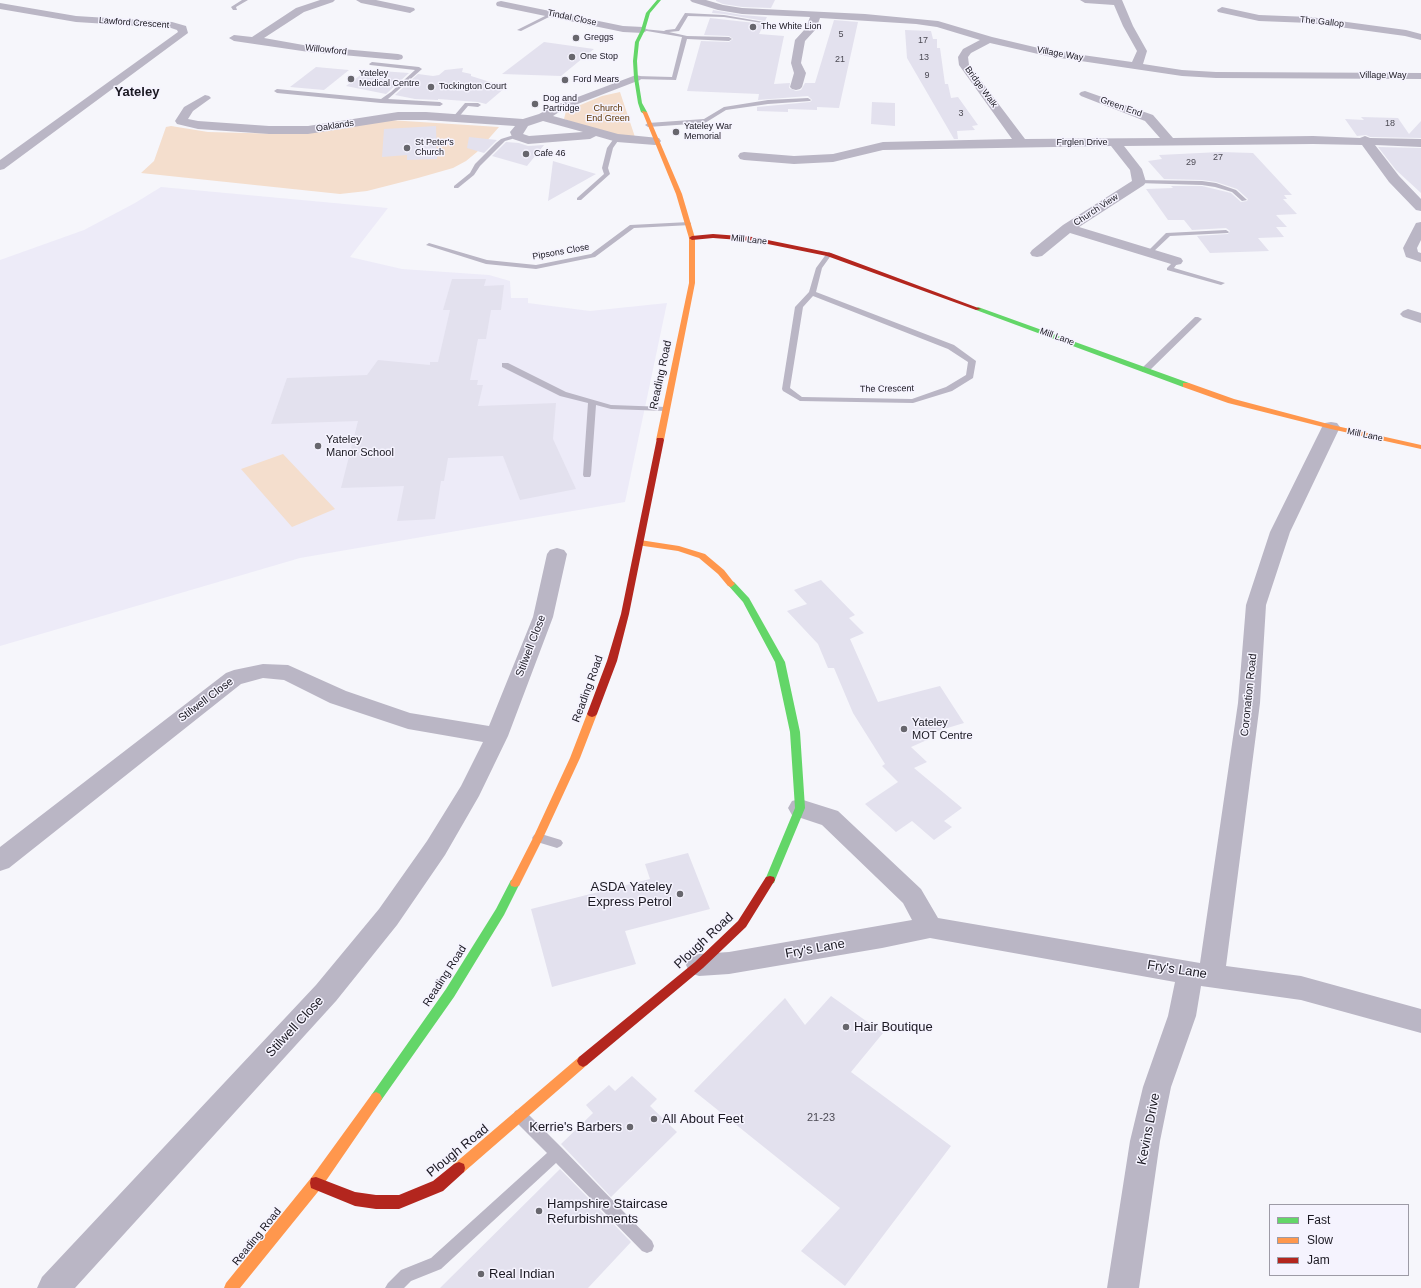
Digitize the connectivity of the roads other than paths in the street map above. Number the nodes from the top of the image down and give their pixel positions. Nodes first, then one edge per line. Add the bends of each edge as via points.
1 (246, 0) edge
2 (303, 0) edge
3 (361, 0) edge
4 (659, 0) edge
5 (684, 0) edge
6 (784, 0) edge
7 (1085, 0) edge
8 (326, 1) edge
9 (699, 1) edge
10 (1118, 1) edge
11 (501, 4) dead end
12 (643, 4) dead end
13 (0, 6) edge
14 (869, 6) dead end
15 (235, 9) dead end
16 (410, 10) dead end
17 (1222, 10) dead end
18 (778, 12) junction
19 (648, 13) junction
20 (553, 14) junction
21 (816, 14) junction
22 (865, 17) junction
23 (762, 22) dead end
24 (519, 30) dead end
25 (643, 30) junction
26 (654, 32) junction
27 (685, 37) junction
28 (1421, 37) edge
29 (234, 38) dead end
30 (728, 39) dead end
31 (989, 39) junction
32 (254, 40) junction
33 (398, 57) dead end
34 (372, 64) dead end
35 (1137, 65) junction
36 (1421, 76) edge
37 (636, 78) junction
38 (796, 87) dead end
39 (277, 91) dead end
40 (1085, 94) dead end
41 (204, 98) dead end
42 (808, 100) dead end
43 (381, 101) junction
44 (399, 102) junction
45 (440, 104) dead end
46 (478, 105) dead end
47 (398, 116) junction
48 (543, 117) junction
49 (455, 118) junction
50 (524, 124) junction
51 (648, 125) junction
52 (599, 134) junction
53 (517, 136) junction
54 (617, 138) junction
55 (655, 140) junction
56 (1364, 140) junction
57 (1170, 142) junction
58 (1020, 143) junction
59 (1115, 143) junction
60 (1421, 144) edge
61 (744, 156) dead end
62 (0, 166) edge
63 (1139, 182) junction
64 (456, 187) dead end
65 (579, 199) dead end
66 (1244, 200) dead end
67 (1421, 207) edge
68 (689, 224) junction
69 (1421, 226) edge
70 (1068, 228) junction
71 (1226, 232) dead end
72 (692, 238) junction
73 (429, 244) dead end
74 (1150, 252) junction
75 (1037, 253) dead end
76 (829, 254) junction
77 (1421, 258) edge
78 (1176, 261) joint
79 (1221, 283) dead end
80 (812, 293) junction
81 (1198, 319) dead end
82 (505, 365) dead end
83 (1145, 370) junction
84 (592, 401) junction
85 (666, 409) junction
86 (1331, 427) junction
87 (1421, 446) edge
88 (587, 475) dead end
89 (640, 543) junction
90 (557, 554) dead end
91 (497, 736) junction
92 (800, 808) junction
93 (538, 838) junction
94 (557, 843) dead end
95 (0, 861) edge
96 (930, 927) junction
97 (699, 965) junction
98 (1201, 974) junction
99 (1421, 1021) edge
100 (597, 1036) dead end
101 (597, 1051) junction
102 (520, 1116) junction
103 (557, 1153) junction
104 (316, 1183) junction
105 (647, 1246) dead end
106 (54, 1288) edge
107 (231, 1288) edge
108 (393, 1288) edge
109 (1123, 1288) edge

1 - 15 lane via 233,7
2 - 8 street
3 - 16 street
4 - 19 main road, Reading Road
5 - 9 street, Village Way
6 - 18 street
7 - 10 street
8 - 32 street via 300,10
9 - 18 street, Village Way via 742,11
10 - 35 street via 1142,51
11 - 20 street, Tindal Close
12 - 19 main road
13 - 62 street, Lawford Crescent via 76,19 172,25 182,28 183,32
14 - 22 street
17 - 28 street, The Gallop via 1259,18 1310,20
18 - 21 street, Village Way
19 - 25 main road, Reading Road
20 - 24 lane
20 - 25 street, Tindal Close via 623,29
21 - 22 street, Village Way
21 - 38 street via 812,29 800,40 796,62 800,73
22 - 31 street, Village Way via 938,24
23 - 26 lane via 687,14 677,30
25 - 26 lane
25 - 37 main road, Reading Road via 636,45
26 - 27 lane
27 - 30 lane
27 - 37 lane via 674,79
29 - 32 street, Willowford
31 - 35 street, Village Way via 1047,52
31 - 58 street, Bridge Walk via 967,51 963,57 964,65
32 - 33 street, Willowford via 309,49
34 - 43 lane via 419,69
35 - 36 street, Village Way via 1182,73 1216,75
37 - 48 street, Oaklands via 558,108
37 - 51 main road, Reading Road via 640,103
39 - 43 lane
40 - 57 street, Green End via 1149,118
41 - 47 street, Oaklands via 188,109 180,121 198,125 269,130 308,130
42 - 51 lane via 768,102 724,109 705,121
43 - 44 lane
44 - 45 lane
44 - 47 lane
46 - 49 lane via 467,104
47 - 49 street, Oaklands
48 - 50 street, Oaklands
48 - 52 street
49 - 50 street, Oaklands
50 - 53 street via 516,132
51 - 55 main road, Reading Road
52 - 53 street via 528,140
52 - 54 street
53 - 64 lane via 498,144 477,165 472,174
54 - 55 street
54 - 65 lane via 610,148 605,168 607,174
55 - 68 main road, Reading Road
56 - 57 street, Firglen Drive
56 - 60 street, Firglen Drive
56 - 67 street via 1394,179
57 - 59 street, Firglen Drive
58 - 59 street, Firglen Drive
58 - 61 street, Firglen Drive via 883,146 833,158 794,160
59 - 63 street via 1136,169
63 - 66 lane via 1208,184 1234,190
63 - 70 street, Church View
68 - 72 main road, Reading Road
68 - 73 lane, Pipsons Close via 632,226 593,256 536,267 486,262
69 - 77 street via 1410,248 1411,254
70 - 74 street, Church View
70 - 75 street
71 - 74 lane via 1168,234
72 - 76 main road, Mill Lane via 713,236 753,239
72 - 85 main road, Reading Road via 692,283
74 - 78 street, Church View
76 - 80 lane, The Crescent via 819,268
76 - 83 main road, Mill Lane
78 - 79 lane via 1169,269
80 - 80 lane, The Crescent via 799,307 786,389 800,399 913,401 949,389 970,376 972,361 951,347
81 - 83 lane
82 - 84 lane via 563,394
83 - 86 main road, Mill Lane via 1231,401
84 - 85 lane via 611,407
84 - 88 lane
85 - 89 main road, Reading Road
86 - 87 main road, Mill Lane
86 - 98 street, Coronation Road via 1280,532 1256,605 1249,703
89 - 92 main road, Plough Road via 702,556 721,572 746,600 780,662 795,732
89 - 93 main road, Reading Road via 612,661 575,758
90 - 91 street, Stilwell Close via 543,617
91 - 95 street, Stilwell Close via 408,721 338,697 288,673 263,671 234,678
91 - 106 street, Stilwell Close via 471,790 436,848 388,917 326,993
92 - 96 street via 830,818 912,896
92 - 97 main road, Plough Road via 768,885 742,924
93 - 94 lane
93 - 104 main road, Reading Road via 500,912 450,993
96 - 97 street, Fry's Lane via 729,963
96 - 98 street, Fry's Lane
97 - 101 main road, Plough Road
98 - 99 street, Fry's Lane via 1301,988
98 - 109 street, Kevins Drive via 1182,1016 1157,1088 1145,1141
100 - 101 lane
101 - 102 main road, Plough Road
102 - 103 lane
102 - 104 main road, Plough Road via 438,1186 399,1202 355,1200
103 - 105 lane
103 - 108 lane via 436,1264 406,1275
104 - 107 main road, Reading Road

